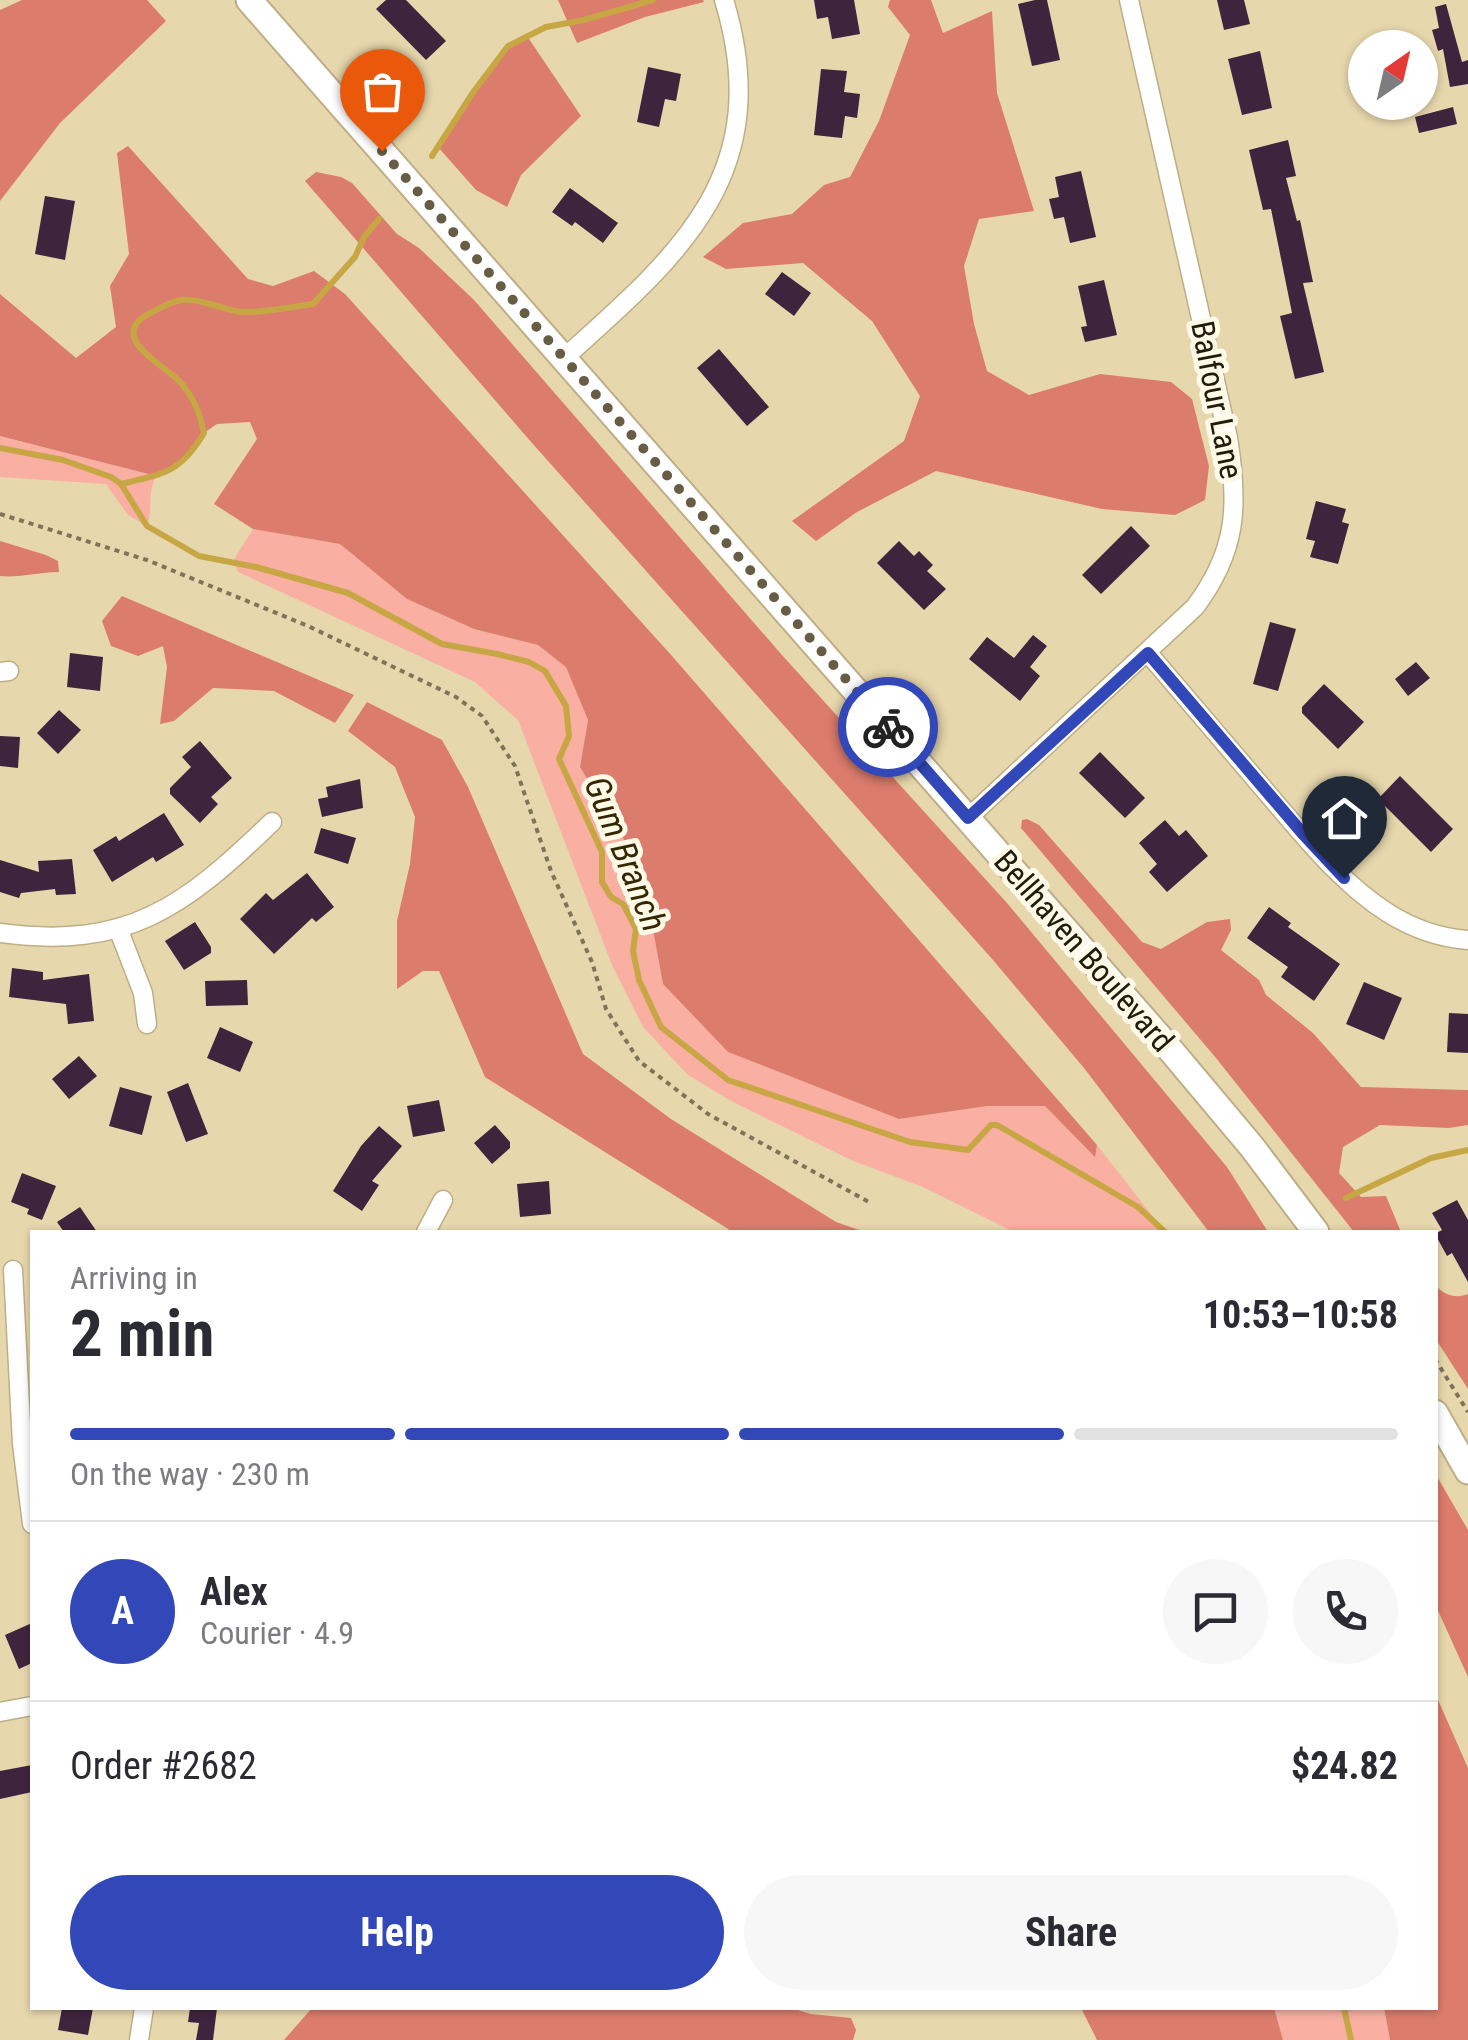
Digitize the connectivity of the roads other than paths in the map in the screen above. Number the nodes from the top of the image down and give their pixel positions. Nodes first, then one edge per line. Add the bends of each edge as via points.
1 (249, 0) edge
2 (724, 0) edge
3 (1129, 0) edge
4 (564, 358) junction
5 (1148, 653) junction
6 (968, 818) junction
7 (272, 822) dead end
8 (120, 931) junction
9 (0, 933) edge
10 (1468, 940) edge
11 (147, 1024) dead end
12 (443, 1200) dead end
13 (427, 1230) edge
14 (1314, 1230) edge
15 (13, 1270) dead end
16 (26, 1358) edge
17 (1438, 1418) edge
18 (1468, 1472) edge
19 (30, 1508) edge
20 (30, 1706) edge
21 (0, 1712) edge
22 (144, 2010) edge
23 (140, 2040) edge

1 - 4 main road, Bellhaven Boulevard
2 - 4 street via 740,103 720,182 660,269
3 - 5 street, Balfour Lane via 1228,438 1236,500 1218,570 1194,607
4 - 6 main road, Bellhaven Boulevard
5 - 6 street, Balfour Lane
5 - 10 street via 1344,878 1407,924
6 - 14 main road, Bellhaven Boulevard
7 - 8 street via 164,911
8 - 9 street via 40,938
8 - 11 street
12 - 13 street
15 - 16 street
16 - 19 street
17 - 18 main road
20 - 21 street
22 - 23 street

